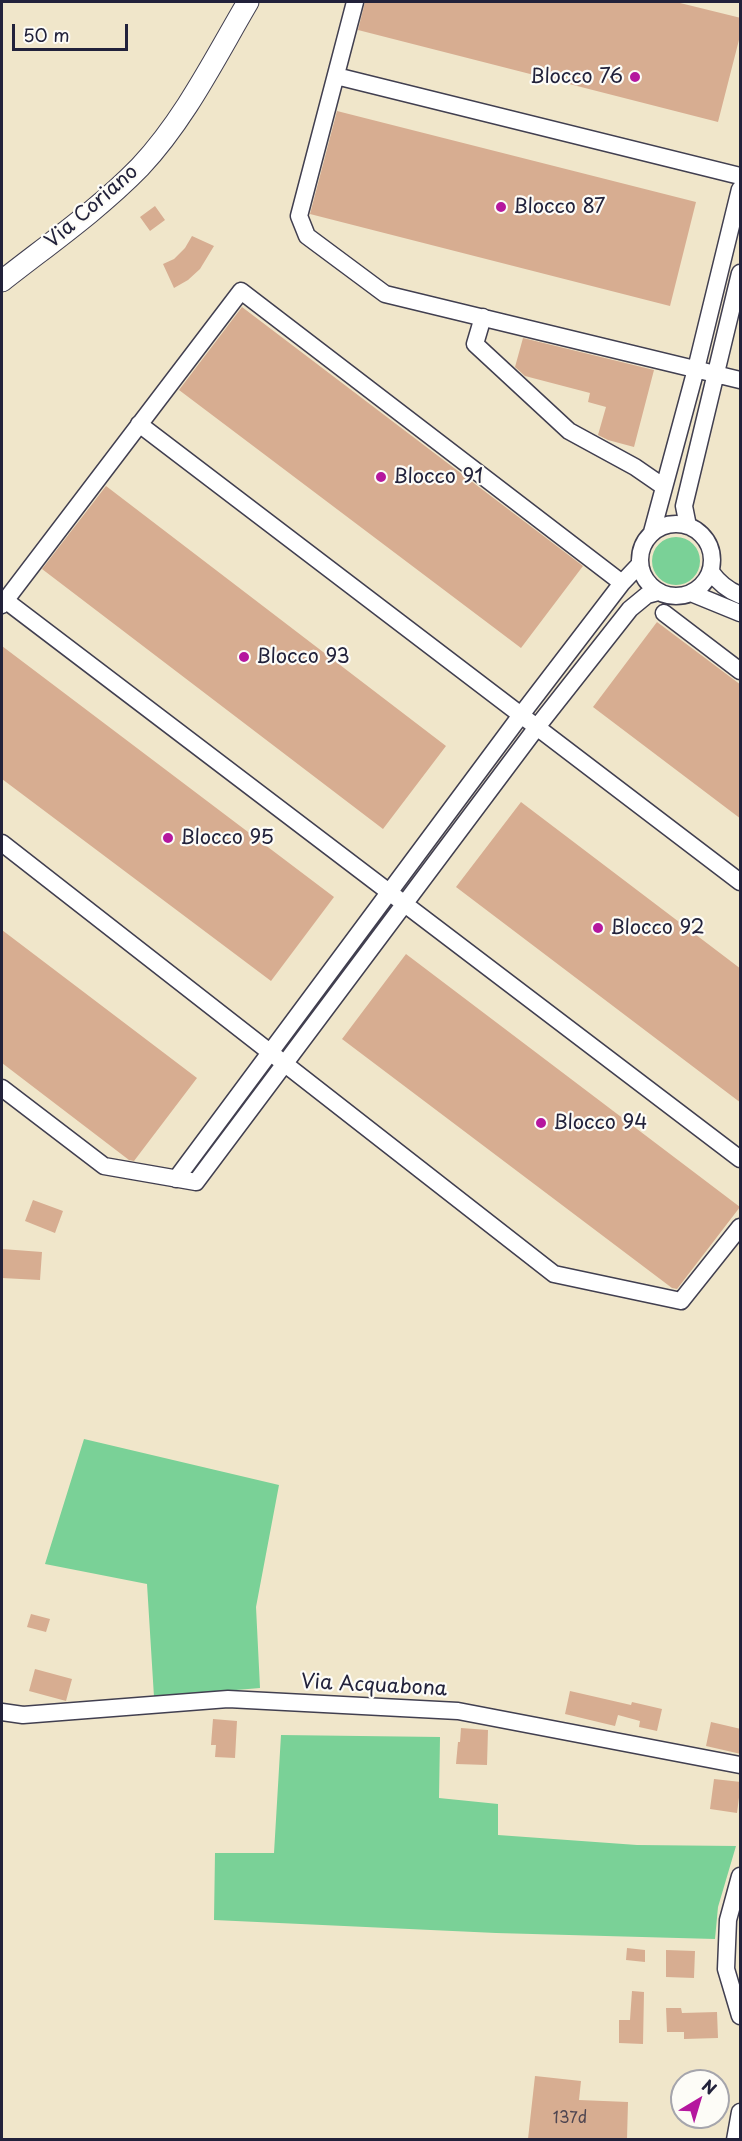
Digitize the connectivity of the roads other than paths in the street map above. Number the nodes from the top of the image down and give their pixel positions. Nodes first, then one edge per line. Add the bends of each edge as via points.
1 (248, 2) edge
2 (355, 2) edge
3 (336, 76) junction
4 (741, 176) edge
5 (741, 189) edge
6 (741, 273) edge
7 (2, 281) edge
8 (483, 317) junction
9 (696, 369) junction
10 (716, 374) junction
11 (741, 380) edge
12 (139, 424) junction
13 (635, 467) junction
14 (669, 468) junction
15 (664, 487) junction
16 (688, 526) junction
17 (652, 532) junction
18 (640, 564) junction
19 (711, 572) junction
20 (622, 583) junction
21 (658, 592) junction
22 (691, 593) junction
23 (741, 595) edge
24 (3, 602) edge
25 (664, 613) dead end
26 (741, 614) edge
27 (741, 671) edge
28 (521, 715) junction
29 (537, 727) junction
30 (2, 843) edge
31 (741, 882) edge
32 (389, 892) junction
33 (405, 904) junction
34 (270, 1052) junction
35 (285, 1064) junction
36 (2, 1088) edge
37 (741, 1159) edge
38 (176, 1179) junction
39 (741, 1227) edge
40 (2, 1712) edge
41 (741, 1765) edge
42 (741, 1876) edge
43 (741, 2016) edge
44 (741, 2112) edge
45 (735, 2139) edge

1 - 7 main road, Via Coriano via 182,112 141,165 107,199
2 - 3 street
3 - 4 street
3 - 8 street via 299,216 307,237 385,294
5 - 9 street
6 - 10 street
8 - 9 street
8 - 13 street via 475,344 569,431
9 - 10 street
9 - 14 street
10 - 11 street
10 - 16 street via 684,506
12 - 20 street via 241,291
12 - 24 street
12 - 28 street
13 - 14 street
13 - 15 street
14 - 15 street
15 - 17 street
16 - 17 street via 669,525
16 - 19 street via 707,541 712,553
17 - 18 street via 644,542
18 - 20 street
18 - 21 street via 643,575
19 - 22 street
19 - 23 street via 729,591
20 - 28 street
21 - 22 street via 668,596
21 - 29 street via 646,595 630,609
22 - 26 street
24 - 32 street
25 - 27 street
28 - 29 street
28 - 32 street
29 - 31 street
29 - 33 street
30 - 34 street
32 - 33 street
32 - 34 street
33 - 35 street
33 - 37 street
34 - 35 street
34 - 38 street
35 - 38 street via 196,1182
35 - 39 street via 554,1274 681,1301
36 - 38 street via 104,1166
40 - 41 street, Via Acquabona via 23,1715 228,1699 458,1711
42 - 43 street via 728,1920 726,1969
44 - 45 street

